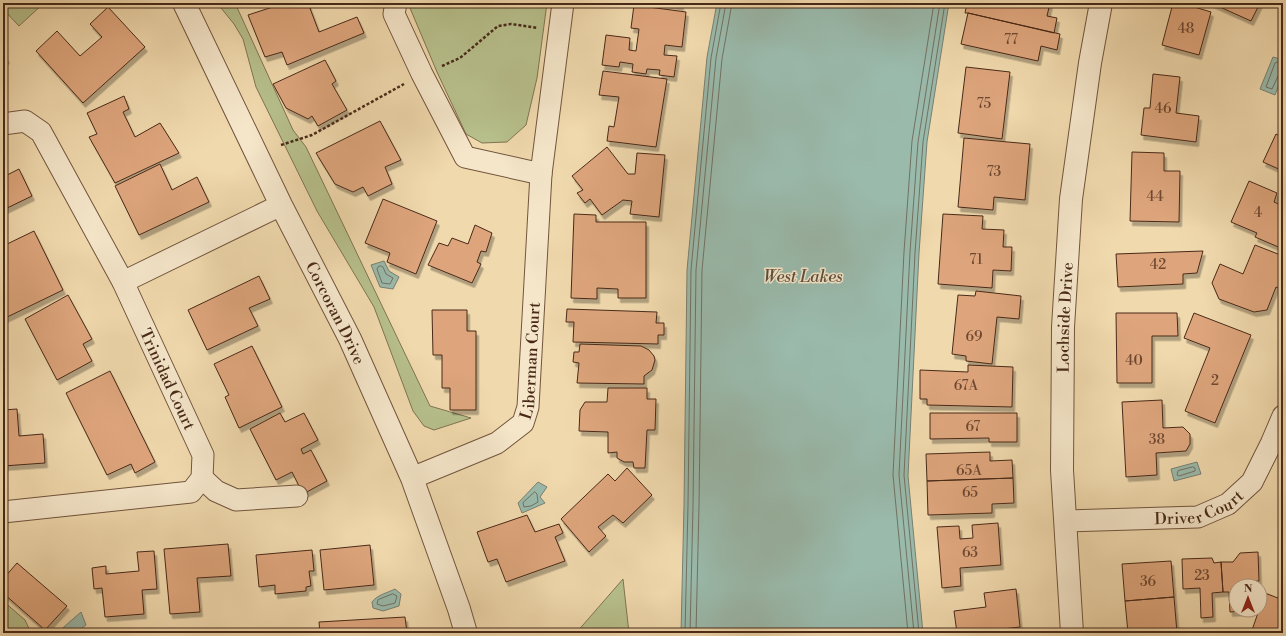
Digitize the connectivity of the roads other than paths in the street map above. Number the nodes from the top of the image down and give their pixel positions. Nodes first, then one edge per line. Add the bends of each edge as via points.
1 (184, 3) edge
2 (396, 3) edge
3 (564, 3) edge
4 (1101, 3) edge
5 (3, 124) edge
6 (541, 174) junction
7 (281, 204) junction
8 (123, 282) junction
9 (1283, 416) edge
10 (202, 478) junction
11 (412, 478) junction
12 (297, 496) dead end
13 (3, 512) edge
14 (1066, 521) junction
15 (466, 633) edge
16 (1072, 633) edge

1 - 7 street, Corcoran Drive
2 - 6 street via 394,14 466,157
3 - 6 street, Liberman Court
4 - 14 street, Lochside Drive via 1071,199 1063,327 1062,470
5 - 8 street, Trinidad Court via 26,121 41,132
6 - 11 street, Liberman Court via 528,407 523,423 497,443
7 - 8 street
7 - 11 street, Corcoran Drive via 350,339
8 - 10 street, Trinidad Court via 203,455
9 - 14 street, Driver Court via 1252,482 1228,504 1198,517
10 - 12 street via 216,490 236,500
10 - 13 street via 191,492
11 - 15 street, Corcoran Drive
14 - 16 street, Lochside Drive

